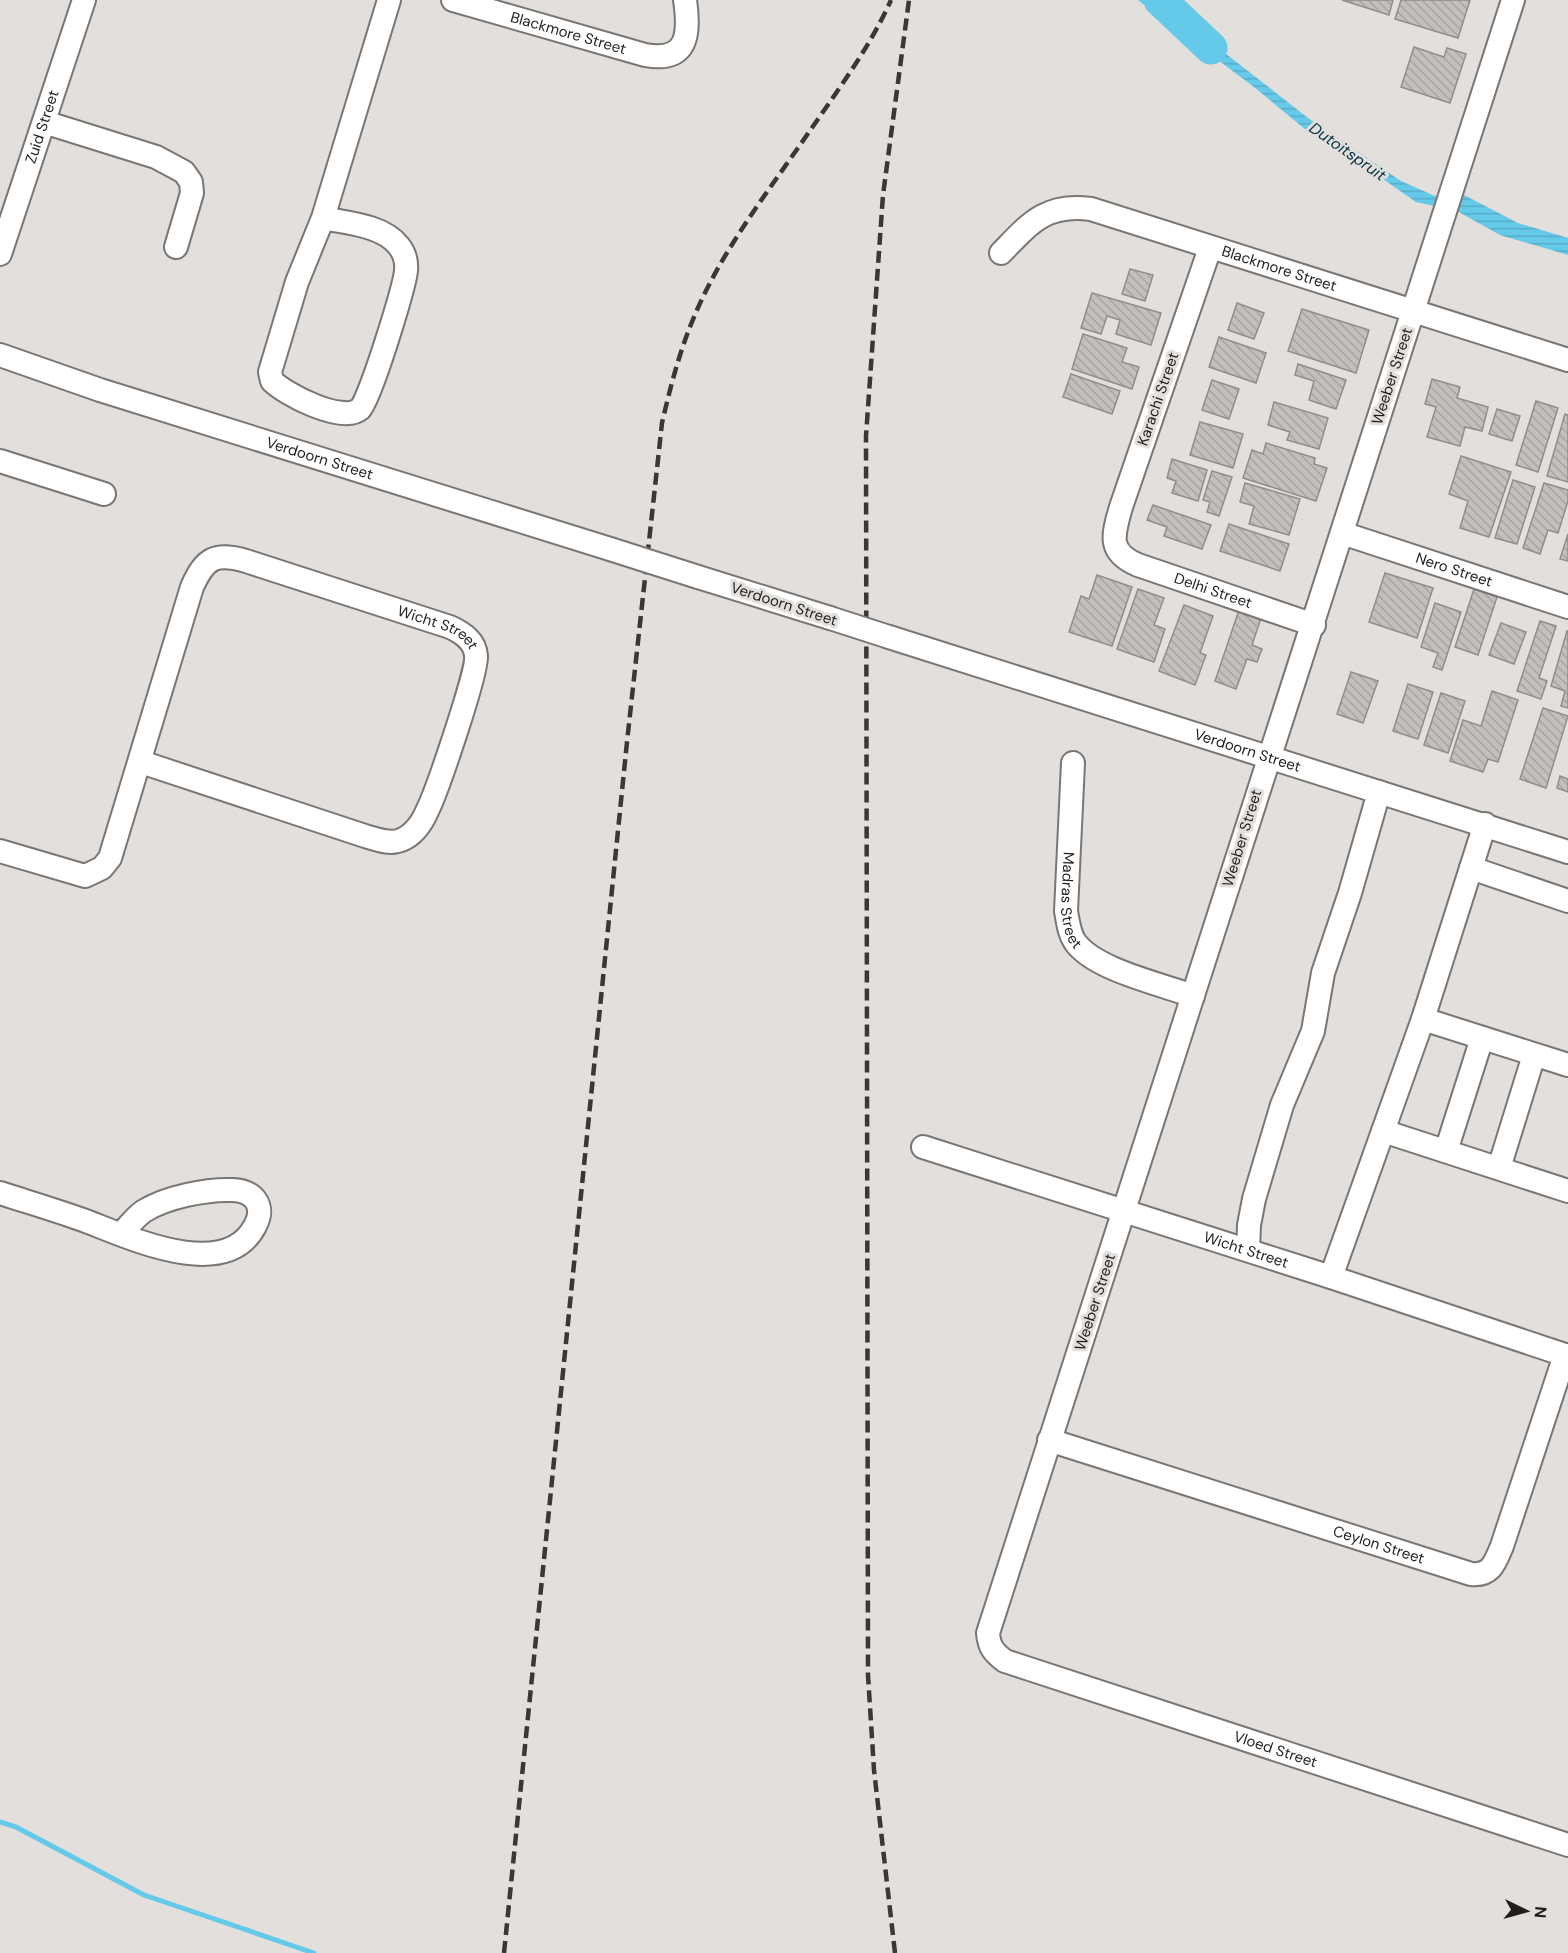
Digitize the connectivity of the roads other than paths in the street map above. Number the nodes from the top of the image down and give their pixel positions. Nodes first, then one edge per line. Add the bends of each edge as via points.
1 (84, 0) edge
2 (389, 0) edge
3 (453, 0) edge
4 (685, 0) edge
5 (1513, 0) edge
6 (44, 122) junction
7 (322, 218) junction
8 (176, 247) dead end
9 (1210, 248) junction
10 (1001, 253) dead end
11 (0, 254) edge
12 (1414, 309) junction
13 (0, 355) edge
14 (1568, 360) edge
15 (0, 461) edge
16 (104, 494) dead end
17 (1342, 533) junction
18 (1117, 550) joint
19 (1568, 607) edge
20 (1314, 625) junction
21 (1267, 759) junction
22 (141, 762) junction
23 (1073, 764) dead end
24 (1379, 792) junction
25 (1485, 824) junction
26 (0, 851) edge
27 (1568, 852) edge
28 (1471, 868) junction
29 (1568, 901) edge
30 (1193, 996) junction
31 (1423, 1019) junction
32 (1482, 1038) junction
33 (1534, 1055) junction
34 (1568, 1065) edge
35 (1383, 1131) junction
36 (923, 1147) dead end
37 (1446, 1150) junction
38 (1499, 1168) junction
39 (1568, 1191) edge
40 (0, 1193) edge
41 (1125, 1211) junction
42 (121, 1234) junction
43 (1248, 1250) junction
44 (1331, 1277) junction
45 (1567, 1355) edge
46 (1049, 1440) junction
47 (989, 1644) joint
48 (1568, 1845) edge

1 - 6 street, Zuid Street
2 - 7 street
3 - 4 street, Blackmore Street via 662,57 682,46 686,34
5 - 12 street, Weeber Street
6 - 8 street via 156,157 184,172 192,193
6 - 11 street, Zuid Street
7 - 7 street via 297,282 270,372 272,381 293,397 335,411 352,412 360,409 370,389 405,277 405,256 393,239 382,232
9 - 10 street, Blackmore Street via 1077,207 1045,213
9 - 12 street, Blackmore Street
9 - 18 street, Karachi Street via 1120,507 1114,542
12 - 14 street, Blackmore Street
12 - 17 street, Weeber Street
13 - 21 street, Verdoorn Street, bridge
15 - 16 street
17 - 19 street, Nero Street
17 - 20 street, Weeber Street
18 - 20 street, Delhi Street via 1121,557 1138,565
20 - 21 street, Weeber Street
21 - 24 street, Verdoorn Street
21 - 30 street, Weeber Street
22 - 22 street, Wicht Street via 192,587 206,563 218,556 246,561 450,627 462,632 472,643 476,656 471,682 429,808 416,829 402,840 365,836
22 - 26 street, Wicht Street via 110,858 92,874 78,875
23 - 30 street, Madras Street via 1066,911 1072,937 1087,954 1102,962
24 - 25 street, Verdoorn Street
24 - 43 street via 1323,973 1311,1039 1284,1098 1254,1199
25 - 27 street, Verdoorn Street
25 - 28 street
28 - 29 street
28 - 31 street
30 - 41 street, Weeber Street
31 - 32 street
31 - 35 street
32 - 33 street
32 - 37 street
33 - 34 street
33 - 38 street
35 - 37 street
35 - 44 street
36 - 41 street, Wicht Street
37 - 38 street
38 - 39 street
40 - 42 street
41 - 43 street, Wicht Street
41 - 46 street, Weeber Street
42 - 42 street via 146,1210 204,1192 239,1190 260,1205 254,1229 223,1252 183,1252
43 - 44 street, Wicht Street
44 - 45 street, Wicht Street
45 - 46 street, Ceylon Street via 1502,1546 1485,1574 1470,1574
46 - 47 street, Weeber Street via 991,1620
47 - 48 street, Vloed Street via 1005,1661

